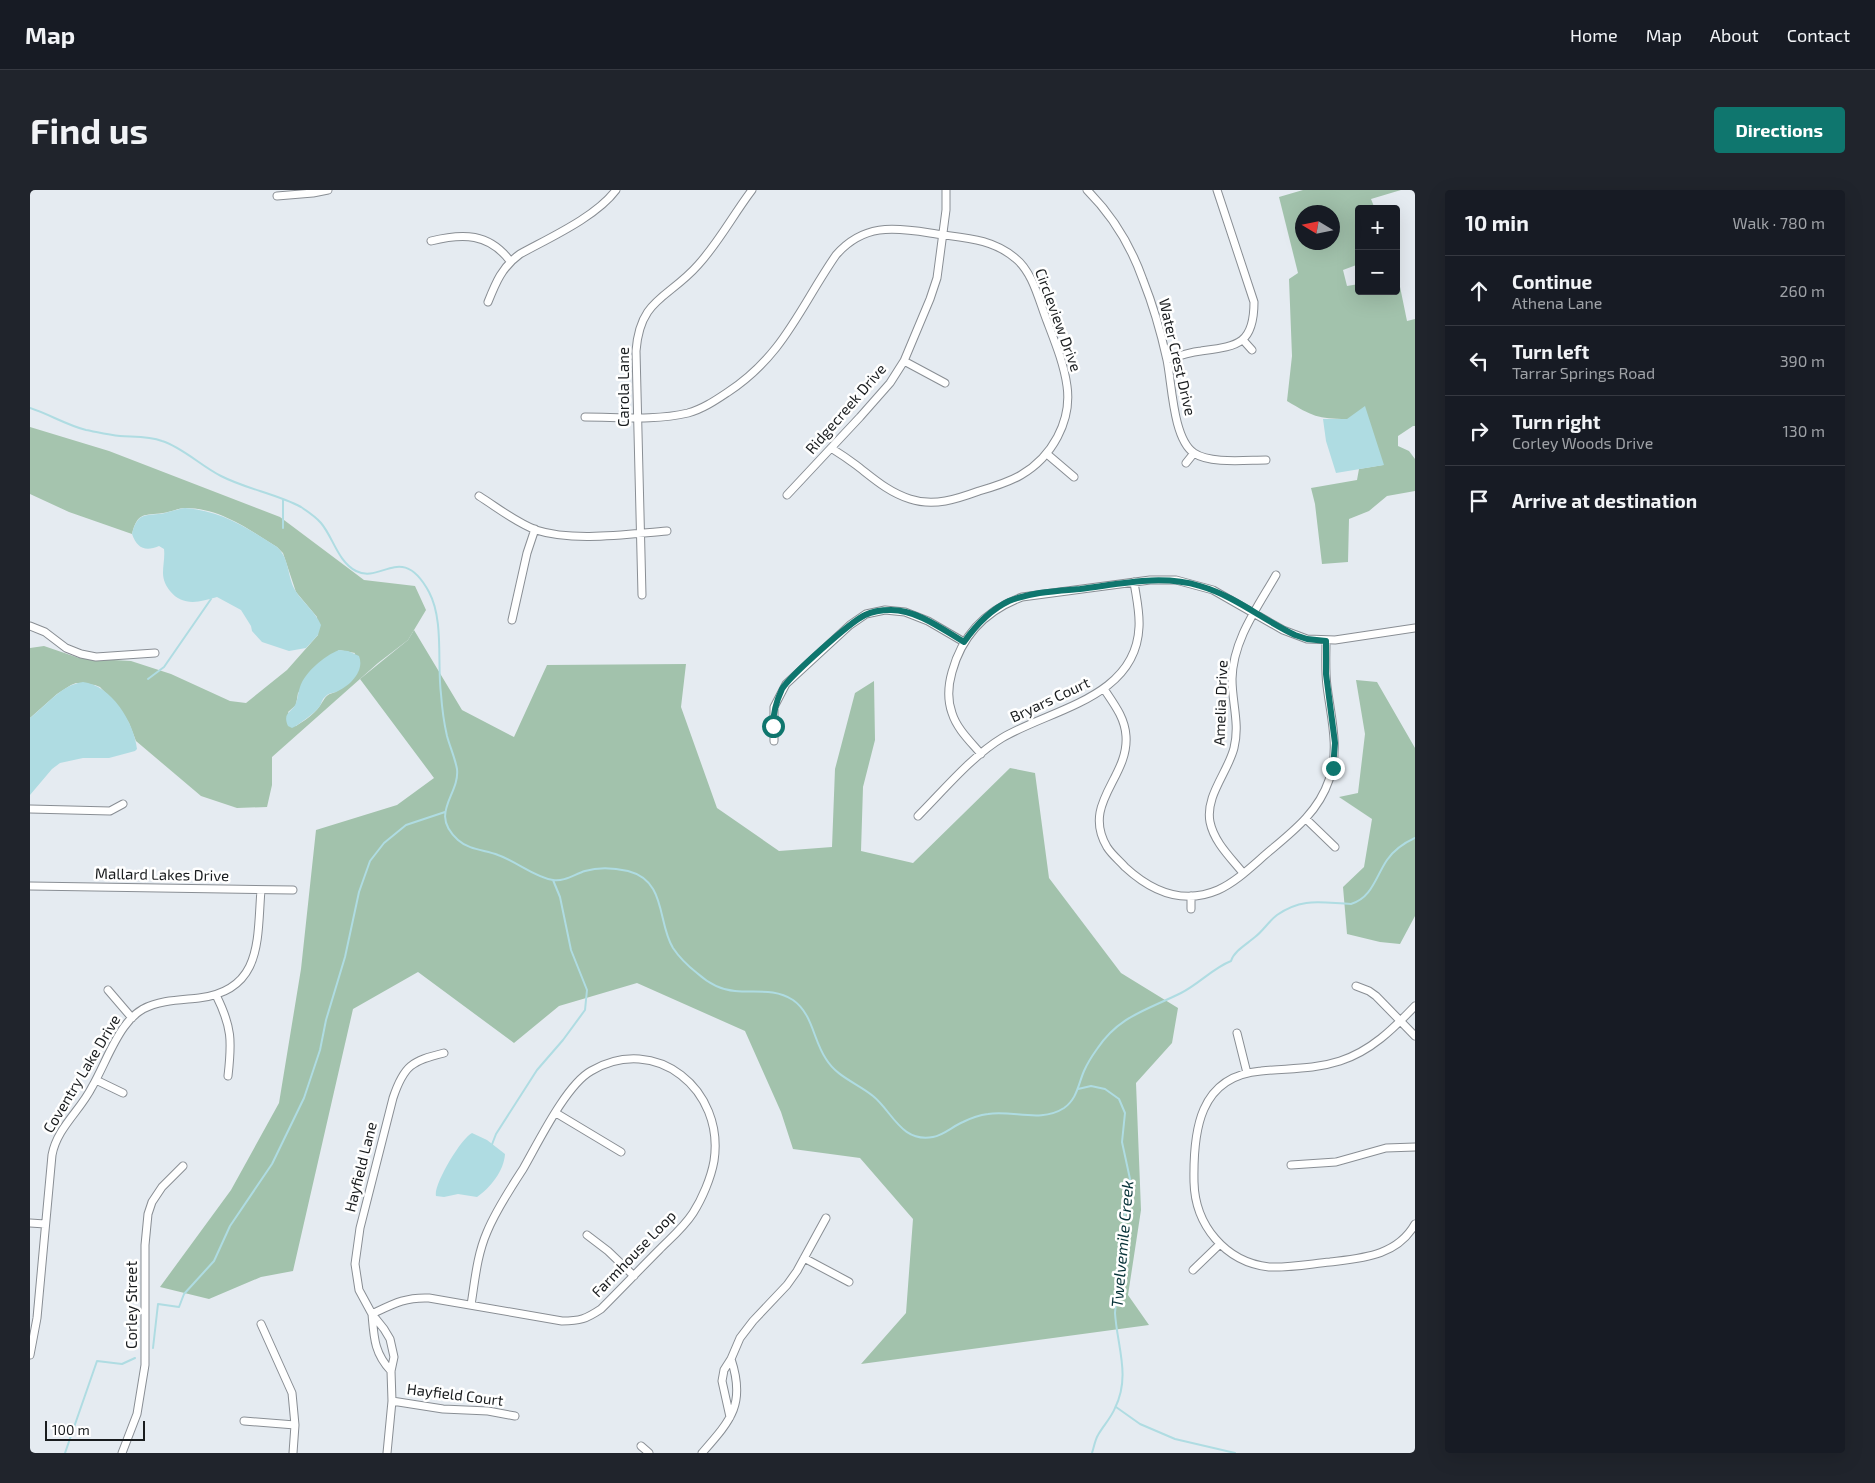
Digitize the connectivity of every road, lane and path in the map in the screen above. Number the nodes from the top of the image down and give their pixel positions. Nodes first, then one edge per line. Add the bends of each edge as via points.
1 (328, 190) edge
2 (616, 190) edge
3 (752, 190) edge
4 (946, 190) edge
5 (1217, 190) edge
6 (1090, 191) edge
7 (276, 196) dead end
8 (943, 235) junction
9 (431, 240) dead end
10 (510, 261) junction
11 (488, 302) dead end
12 (1243, 340) junction
13 (1252, 350) dead end
14 (1167, 360) junction
15 (904, 361) junction
16 (945, 384) dead end
17 (585, 417) dead end
18 (637, 417) junction
19 (831, 448) junction
20 (1194, 453) junction
21 (1047, 454) junction
22 (1266, 460) dead end
23 (1186, 463) dead end
24 (1074, 476) dead end
25 (787, 495) dead end
26 (479, 496) dead end
27 (535, 529) junction
28 (667, 531) dead end
29 (641, 533) junction
30 (1276, 575) dead end
31 (1134, 582) junction
32 (642, 595) dead end
33 (1254, 612) junction
34 (512, 620) dead end
35 (30, 626) edge
36 (1415, 628) edge
37 (1326, 641) junction
38 (964, 642) junction
39 (155, 652) dead end
40 (1104, 689) junction
41 (774, 741) dead end
42 (981, 754) junction
43 (123, 804) dead end
44 (30, 809) edge
45 (918, 816) dead end
46 (1306, 819) junction
47 (1335, 847) dead end
48 (1244, 873) junction
49 (30, 886) edge
50 (261, 890) junction
51 (293, 890) dead end
52 (1191, 896) junction
53 (1191, 909) dead end
54 (1356, 986) dead end
55 (108, 990) dead end
56 (216, 995) junction
57 (1415, 1006) edge
58 (132, 1018) junction
59 (1400, 1021) junction
60 (1237, 1033) dead end
61 (1415, 1036) edge
62 (444, 1053) dead end
63 (1247, 1073) junction
64 (228, 1076) dead end
65 (96, 1080) junction
66 (123, 1093) dead end
67 (556, 1113) junction
68 (1415, 1147) edge
69 (621, 1152) dead end
70 (1291, 1165) dead end
71 (183, 1166) dead end
72 (826, 1218) dead end
73 (30, 1223) edge
74 (45, 1224) junction
75 (1415, 1224) edge
76 (587, 1235) dead end
77 (1220, 1244) junction
78 (804, 1258) junction
79 (1193, 1270) dead end
80 (634, 1276) junction
81 (849, 1282) dead end
82 (471, 1305) junction
83 (372, 1314) junction
84 (262, 1324) dead end
85 (30, 1355) edge
86 (731, 1359) junction
87 (391, 1371) junction
88 (392, 1401) junction
89 (515, 1416) dead end
90 (730, 1417) junction
91 (244, 1421) dead end
92 (295, 1425) junction
93 (641, 1446) dead end
94 (122, 1453) edge
95 (293, 1453) edge
96 (387, 1453) edge
97 (649, 1453) edge
98 (702, 1453) edge

1 - 7 street
2 - 10 street via 590,214
3 - 18 street, Carola Lane via 698,265 659,299 641,322 636,352
4 - 8 street, Ridgecreek Drive
5 - 12 street via 1254,302 1252,322
6 - 14 street, Water Crest Drive via 1118,229 1138,265
8 - 15 street, Ridgecreek Drive via 937,278
8 - 18 street, Circleview Drive via 896,228 868,233 850,241 836,255 779,345 741,384 701,408 676,415
8 - 21 street, Circleview Drive via 994,244 1019,261 1034,287 1058,350 1068,398 1064,422
9 - 10 street via 472,236 496,247
10 - 11 street via 498,277
12 - 13 street
12 - 14 street via 1234,346
14 - 20 street, Water Crest Drive via 1178,421 1185,443
15 - 16 street
15 - 19 street, Ridgecreek Drive via 880,394
17 - 18 street, Circleview Drive
18 - 29 street, Carola Lane
19 - 21 street, Circleview Drive via 888,490 911,500 932,502 953,500 1016,477
19 - 25 street, Ridgecreek Drive
20 - 22 street via 1218,460
20 - 23 street
21 - 24 street
26 - 27 street
27 - 29 street via 570,536
27 - 34 street
28 - 29 street
29 - 32 street, Carola Lane
30 - 33 street, Amelia Drive
31 - 33 street via 1163,579 1189,582 1213,590
31 - 38 street via 1022,596 992,611
31 - 40 street, Bryars Court via 1138,639 1125,668
33 - 37 street via 1295,635
33 - 48 street, Amelia Drive via 1239,643 1233,668 1235,745 1209,810 1214,835
35 - 39 street via 81,654
36 - 37 street
37 - 46 street via 1326,674 1335,756 1324,792
38 - 41 street via 905,612 885,610 866,614 850,624 786,684 774,708
38 - 42 street via 950,679 949,700 958,725
40 - 42 street, Bryars Court via 1013,732
40 - 52 street via 1121,717 1126,742 1123,760 1101,805 1100,824 1105,842 1116,858 1148,885 1172,894
42 - 45 street, Bryars Court
43 - 44 street via 110,811
46 - 47 street
46 - 48 street
48 - 52 street via 1220,889
49 - 50 street, Mallard Lakes Drive
50 - 51 street, Mallard Lakes Drive
50 - 56 street, Coventry Lake Drive via 252,964 240,980
52 - 53 street
54 - 59 street via 1376,996
55 - 58 street
56 - 58 street, Coventry Lake Drive via 155,1004
56 - 64 street via 231,1035
57 - 59 street
58 - 65 street, Coventry Lake Drive via 121,1031
59 - 61 street
59 - 63 street via 1377,1042 1342,1061 1310,1069
60 - 63 street
62 - 83 street, Hayfield Lane via 422,1059 404,1070 393,1098 360,1228 355,1264 360,1290
63 - 77 street via 1224,1083 1212,1094 1197,1124 1195,1198 1202,1221
65 - 66 street
65 - 74 street, Coventry Lake Drive via 56,1142
67 - 69 street
67 - 80 street, Farmhouse Loop via 578,1081 603,1065 625,1059 656,1062 676,1070 697,1090 708,1110 715,1147 714,1161 699,1201 692,1214
67 - 82 street, Farmhouse Loop via 487,1231 479,1256
68 - 70 street via 1386,1148 1336,1162
71 - 94 street, Corley Street via 162,1187 148,1214 145,1245 146,1365 137,1414
72 - 78 street
73 - 74 street
74 - 85 street, Coventry Lake Drive via 37,1318
75 - 77 street via 1402,1240 1383,1252 1311,1264 1260,1265 1244,1260
76 - 80 street
77 - 79 street
78 - 81 street
78 - 86 street via 787,1285 740,1338
80 - 82 street, Farmhouse Loop via 601,1309 577,1321
82 - 83 street, Farmhouse Loop via 412,1298
83 - 87 street, Hayfield Lane via 375,1344 382,1361
83 - 87 street, Hayfield Lane via 390,1339 394,1357
84 - 92 street via 292,1393
86 - 90 street via 738,1396
86 - 90 street via 722,1381
87 - 88 street, Hayfield Lane
88 - 89 street, Hayfield Court
88 - 96 street, Hayfield Lane
90 - 98 street
91 - 92 street
92 - 95 street
93 - 97 street

